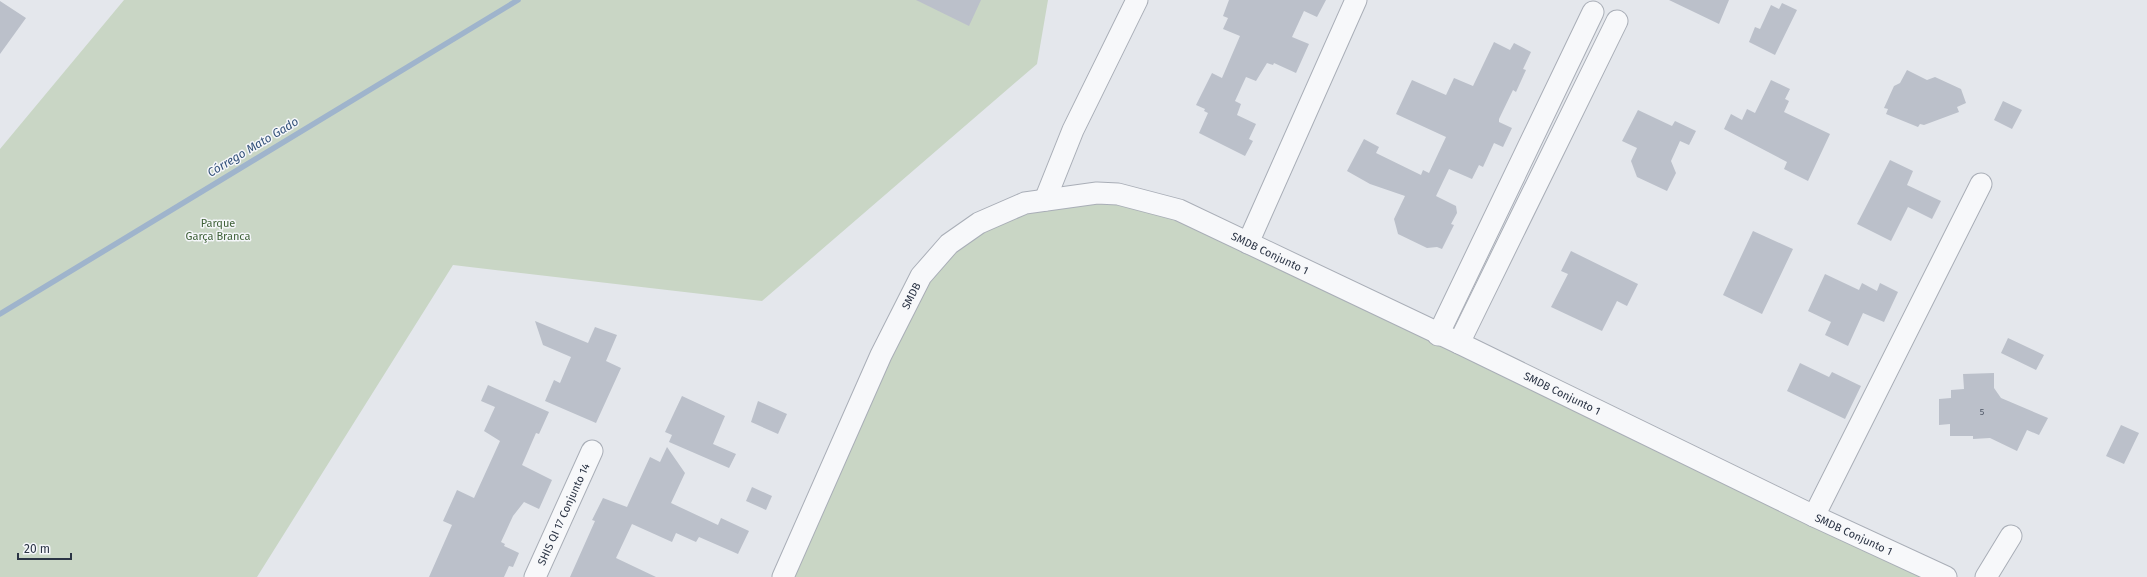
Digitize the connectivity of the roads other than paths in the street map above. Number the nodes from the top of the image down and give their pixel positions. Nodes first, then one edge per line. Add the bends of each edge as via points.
1 (1137, 0) edge
2 (1356, 0) edge
3 (1593, 12) dead end
4 (1617, 22) dead end
5 (1981, 184) dead end
6 (1045, 200) junction
7 (1179, 210) joint
8 (1248, 243) junction
9 (1438, 335) junction
10 (1459, 343) junction
11 (592, 451) dead end
12 (1814, 516) junction
13 (2011, 536) dead end
14 (535, 577) edge
15 (783, 577) edge
16 (1946, 577) edge
17 (1986, 577) edge

1 - 6 street via 1074,130
2 - 8 street
3 - 9 street
4 - 10 street
5 - 12 street
6 - 7 street, SMDB via 1097,193 1118,194
6 - 15 street, SMDB via 1025,203 979,223 949,244 921,276 880,355
7 - 8 street, SMDB Conjunto 1
8 - 9 street, SMDB Conjunto 1
9 - 10 street, SMDB Conjunto 1
10 - 12 street, SMDB Conjunto 1
11 - 14 street, SHIS QI 17 Conjunto 14
12 - 16 street, SMDB Conjunto 1
13 - 17 street

